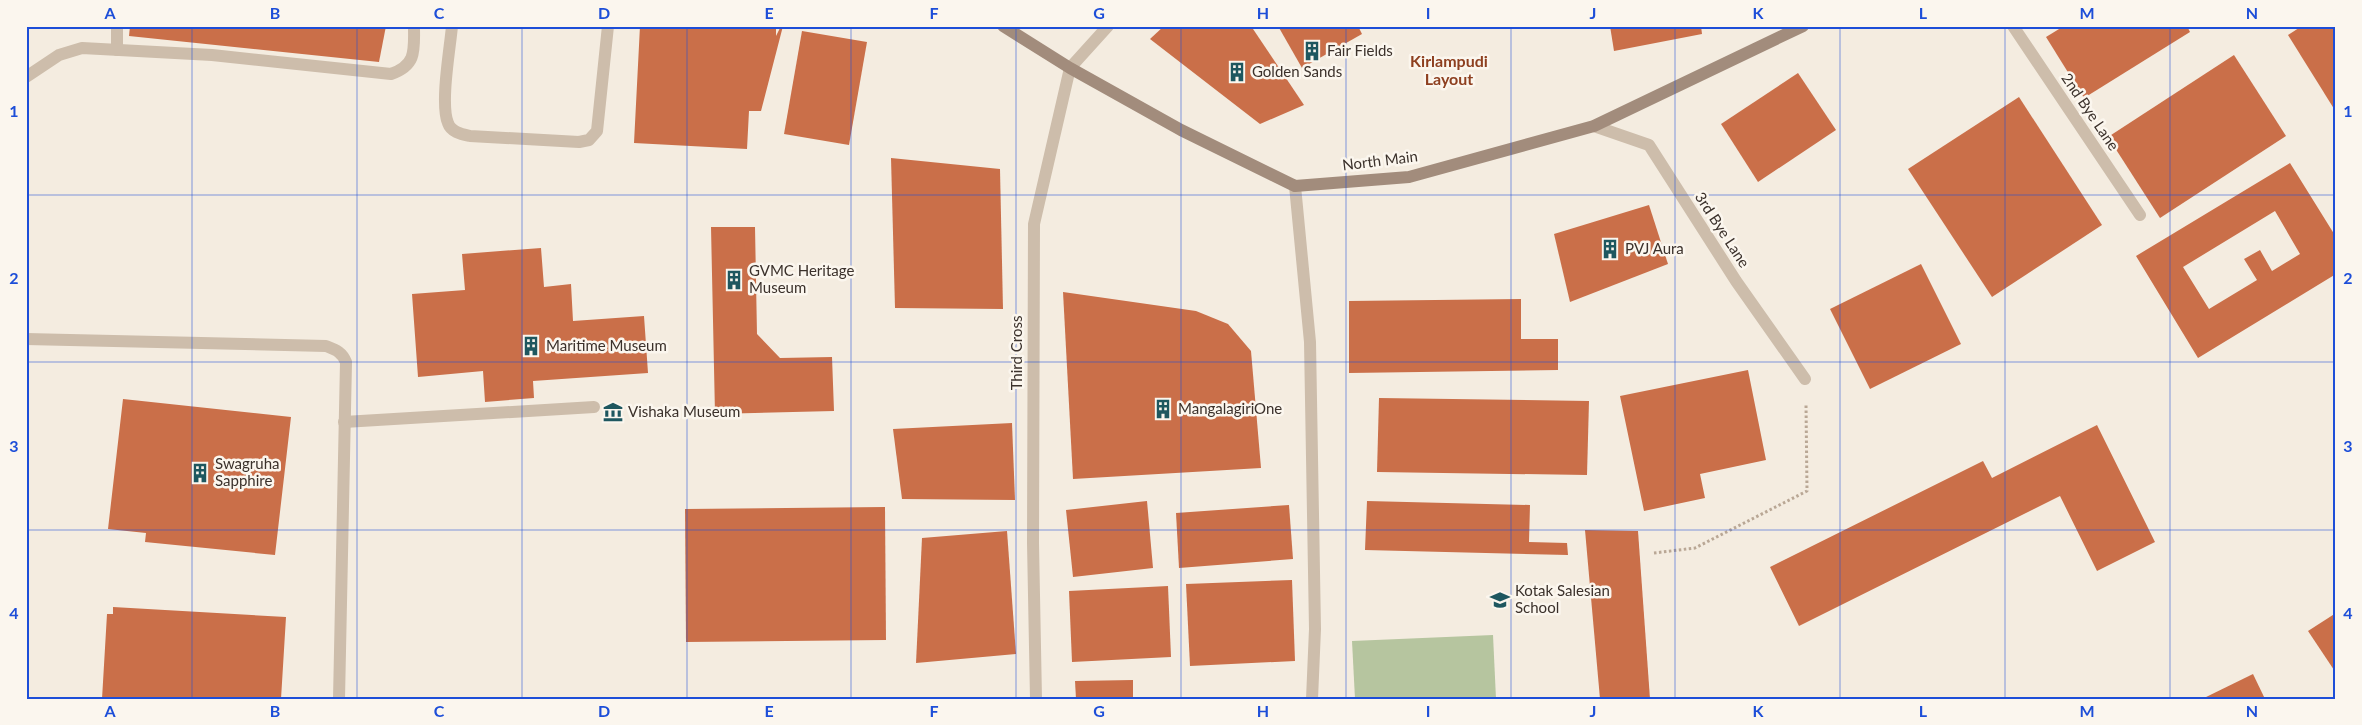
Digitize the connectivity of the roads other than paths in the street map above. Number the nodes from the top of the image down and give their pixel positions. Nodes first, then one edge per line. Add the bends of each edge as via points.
1 (117, 26) edge
2 (414, 26) edge
3 (452, 26) edge
4 (608, 26) edge
5 (1003, 26) edge
6 (1108, 26) edge
7 (1803, 26) edge
8 (2013, 26) edge
9 (117, 50) junction
10 (1070, 68) junction
11 (26, 77) edge
12 (1594, 126) junction
13 (1295, 186) junction
14 (2140, 215) dead end
15 (26, 339) edge
16 (1805, 379) road end
17 (594, 407) dead end
18 (344, 422) junction
19 (339, 699) edge
20 (1036, 699) edge
21 (1312, 699) edge

1 - 9 street
2 - 9 street via 411,61 402,70 391,74 212,55
3 - 4 street via 444,110 448,125 457,133 470,136 578,142 589,140 597,130
5 - 10 street
6 - 10 street, Third Cross
7 - 12 street, North Main
8 - 14 street, 2nd Bye Lane
9 - 11 street via 82,48 59,55
10 - 13 street via 1181,130
10 - 20 street, Third Cross via 1034,224
12 - 13 street, North Main via 1409,177
12 - 16 street, 3rd Bye Lane via 1649,145 1736,281
13 - 21 street via 1310,342 1315,629
15 - 18 street via 326,346 339,351 346,362
17 - 18 street
18 - 19 street

